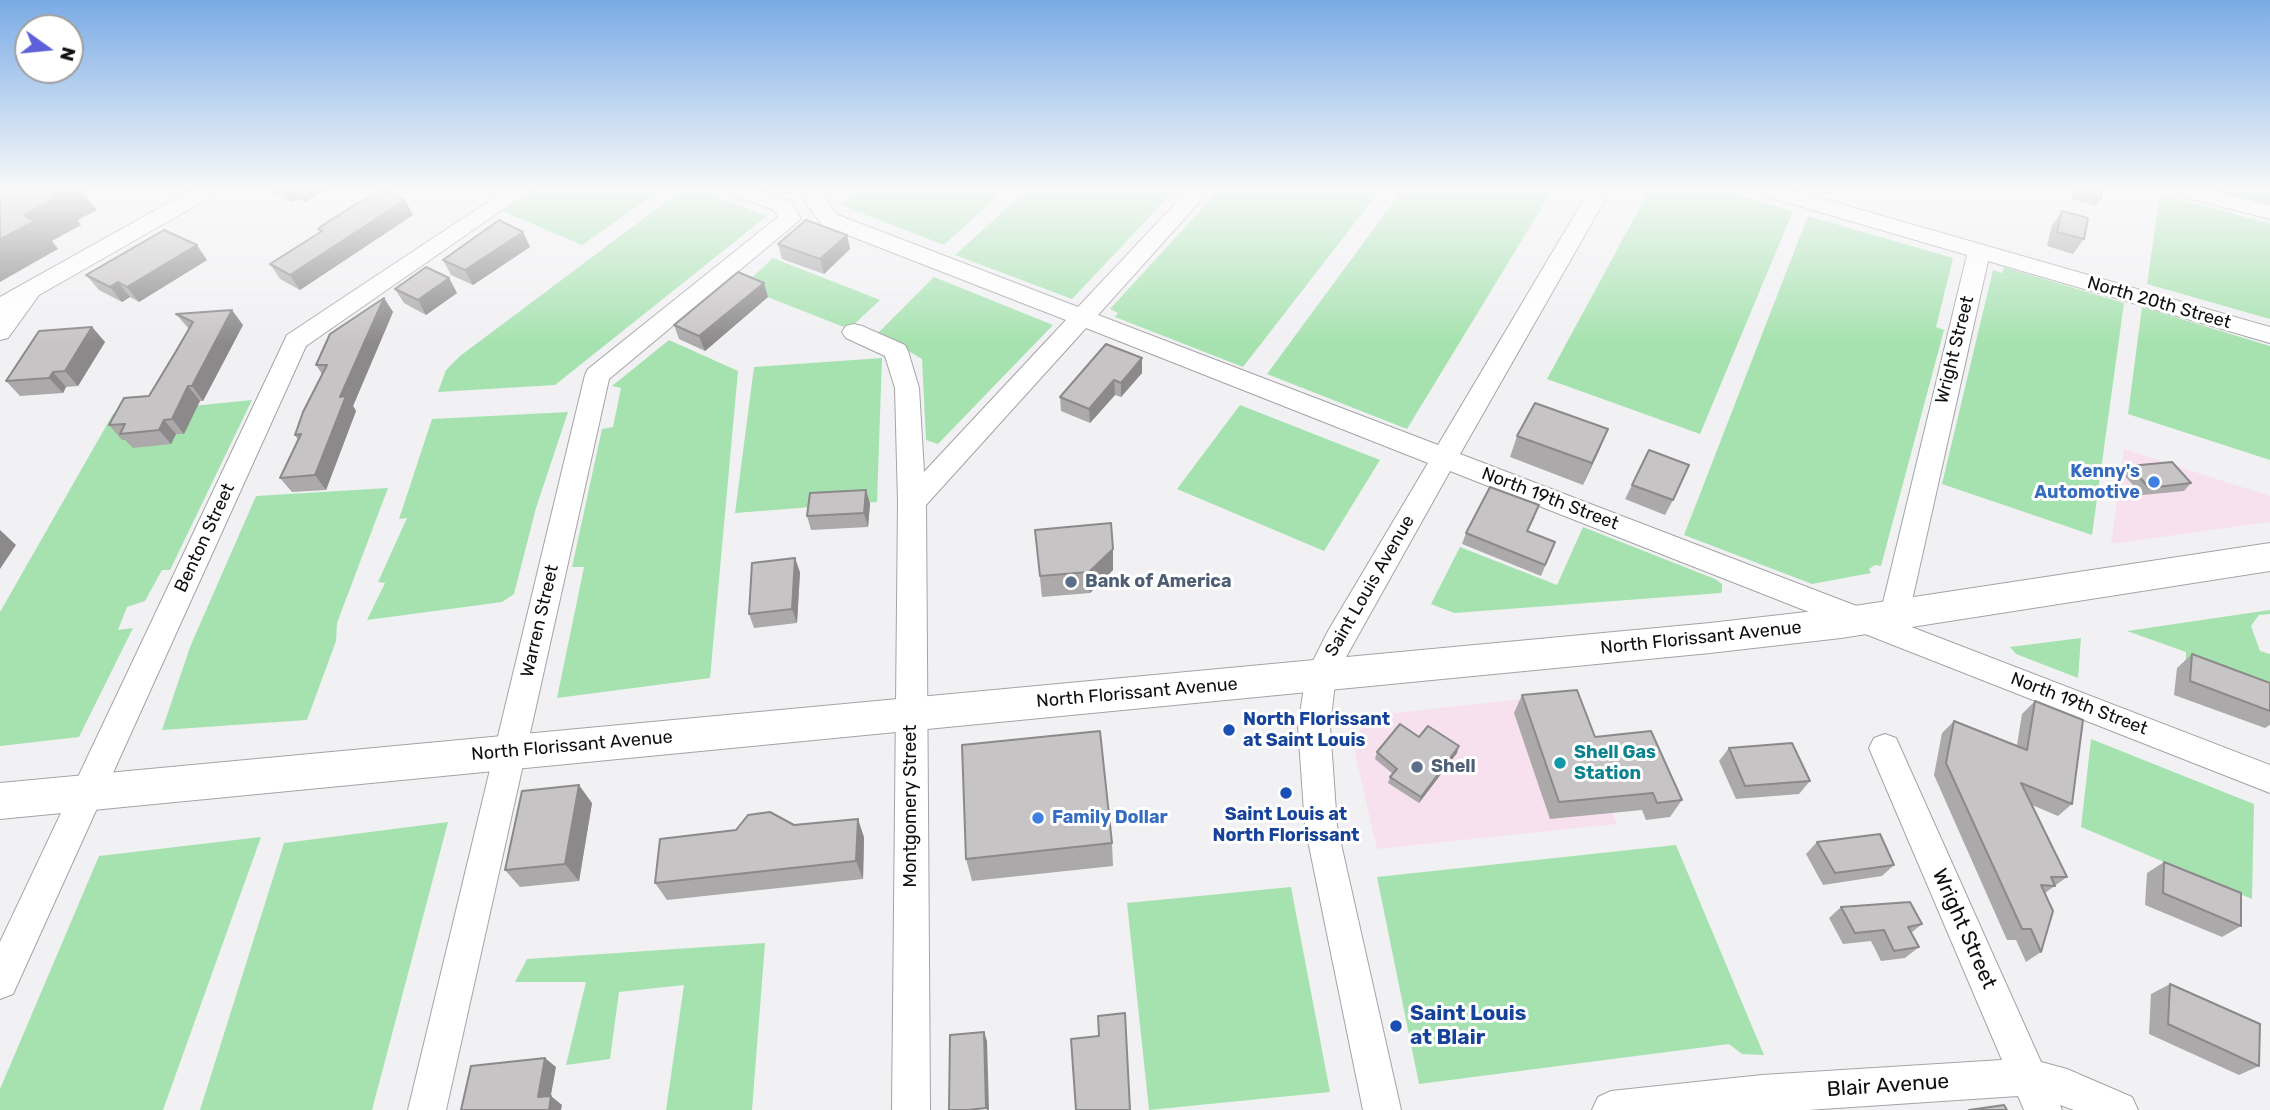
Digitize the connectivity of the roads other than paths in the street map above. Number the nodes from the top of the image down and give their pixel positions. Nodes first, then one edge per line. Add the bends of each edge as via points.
1 (116, 241) edge
2 (444, 241) edge
3 (763, 241) edge
4 (883, 241) edge
5 (1153, 241) edge
6 (1571, 241) edge
7 (1944, 241) edge
8 (1979, 251) junction
9 (36, 286) junction
10 (0, 307) edge
11 (1082, 318) junction
12 (0, 332) edge
13 (855, 332) dead end
14 (2270, 335) edge
15 (1444, 458) junction
16 (912, 502) junction
17 (2270, 557) edge
18 (1877, 617) junction
19 (1321, 675) junction
20 (911, 714) junction
21 (1885, 748) dead end
22 (510, 751) junction
23 (2270, 779) edge
24 (88, 793) junction
25 (0, 801) edge
26 (0, 981) edge
27 (2035, 1093) edge
28 (427, 1110) edge
29 (911, 1110) edge
30 (1382, 1110) edge
31 (1611, 1110) edge
32 (2119, 1110) edge

1 - 9 street
2 - 24 street, Benton Street via 296,341
3 - 22 street, Warren Street via 597,375
4 - 11 street, North 19th Street
5 - 11 street
6 - 15 street, Saint Louis Avenue
7 - 8 street, North 20th Street
8 - 14 street, North 20th Street
8 - 18 street, Wright Street
9 - 10 street
9 - 12 street
11 - 15 street, North 19th Street
11 - 16 street
13 - 16 street, Montgomery Street via 891,348 900,358 907,388
15 - 18 street, North 19th Street
15 - 19 street, Saint Louis Avenue
16 - 20 street, Montgomery Street
17 - 18 main road, North Florissant Avenue
18 - 19 main road, North Florissant Avenue via 1710,638
18 - 23 street, North 19th Street
19 - 20 main road, North Florissant Avenue
19 - 30 street, Saint Louis Avenue via 1314,726 1321,826
20 - 22 main road, North Florissant Avenue
20 - 29 street, Montgomery Street
21 - 27 street, Wright Street
22 - 24 main road, North Florissant Avenue
22 - 28 street, Warren Street
24 - 25 main road, North Florissant Avenue
24 - 26 street, Benton Street
27 - 31 street, Blair Avenue via 1762,1094
27 - 32 street, Blair Avenue via 2067,1088

